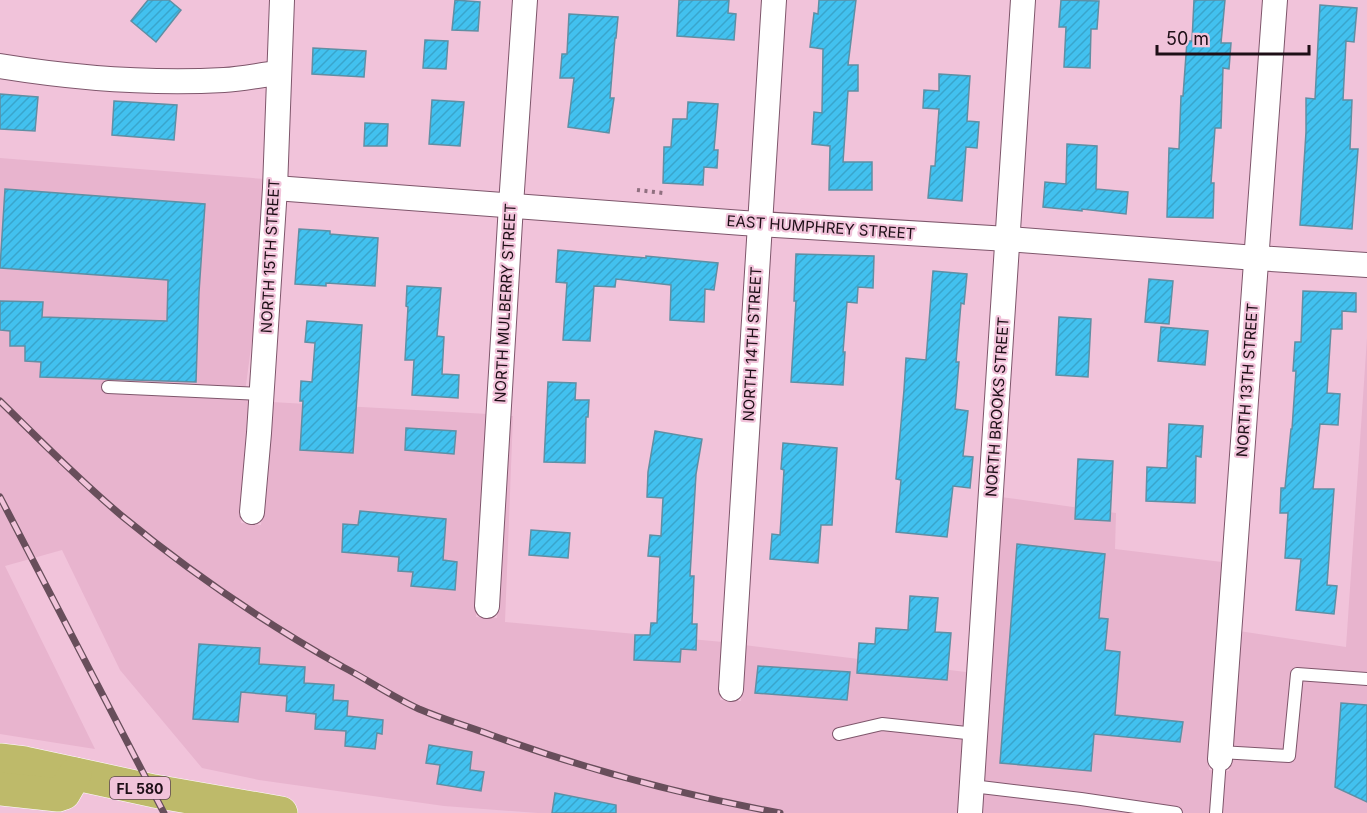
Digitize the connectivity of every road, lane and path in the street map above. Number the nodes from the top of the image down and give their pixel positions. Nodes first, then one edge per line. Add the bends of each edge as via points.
1 (282, 0) edge
2 (525, 0) edge
3 (774, 0) edge
4 (1023, 0) edge
5 (1275, 0) edge
6 (0, 66) edge
7 (278, 73) junction
8 (274, 189) junction
9 (637, 190) dead end
10 (668, 193) dead end
11 (511, 205) junction
12 (759, 224) junction
13 (1008, 239) junction
14 (1256, 258) junction
15 (1367, 265) edge
16 (108, 387) dead end
17 (261, 394) junction
18 (252, 512) dead end
19 (487, 606) dead end
20 (1367, 679) edge
21 (731, 689) dead end
22 (839, 734) dead end
23 (976, 734) junction
24 (1220, 755) junction
25 (0, 760) edge
26 (75, 774) junction
27 (972, 786) junction
28 (0, 789) edge
29 (0, 807) edge
30 (29, 813) edge
31 (281, 813) edge
32 (970, 813) edge
33 (1176, 813) edge
34 (1216, 813) edge

1 - 7 street, NORTH 15TH STREET
2 - 11 street, NORTH MULBERRY STREET
3 - 12 street, NORTH 14TH STREET
4 - 13 street, NORTH BROOKS STREET
5 - 14 street, NORTH 13TH STREET
6 - 7 street via 135,81 224,80
7 - 8 street, NORTH 15TH STREET
8 - 11 street, EAST HUMPHREY STREET
8 - 17 street, NORTH 15TH STREET
9 - 10 path
11 - 12 street, EAST HUMPHREY STREET
11 - 19 street, NORTH MULBERRY STREET
12 - 13 street, EAST HUMPHREY STREET
12 - 21 street, NORTH 14TH STREET
13 - 14 street, EAST HUMPHREY STREET
13 - 23 street, NORTH BROOKS STREET
14 - 15 street, EAST HUMPHREY STREET
14 - 24 street, NORTH 13TH STREET
16 - 17 lane
17 - 18 street, NORTH 15TH STREET
20 - 24 lane via 1297,674 1289,756
22 - 23 lane via 882,724
23 - 27 street, NORTH BROOKS STREET
24 - 34 lane
25 - 26 main road, FL 580
26 - 28 main road via 64,793 58,795
26 - 31 main road, FL 580
27 - 32 street, NORTH BROOKS STREET
27 - 33 lane
29 - 30 main road

